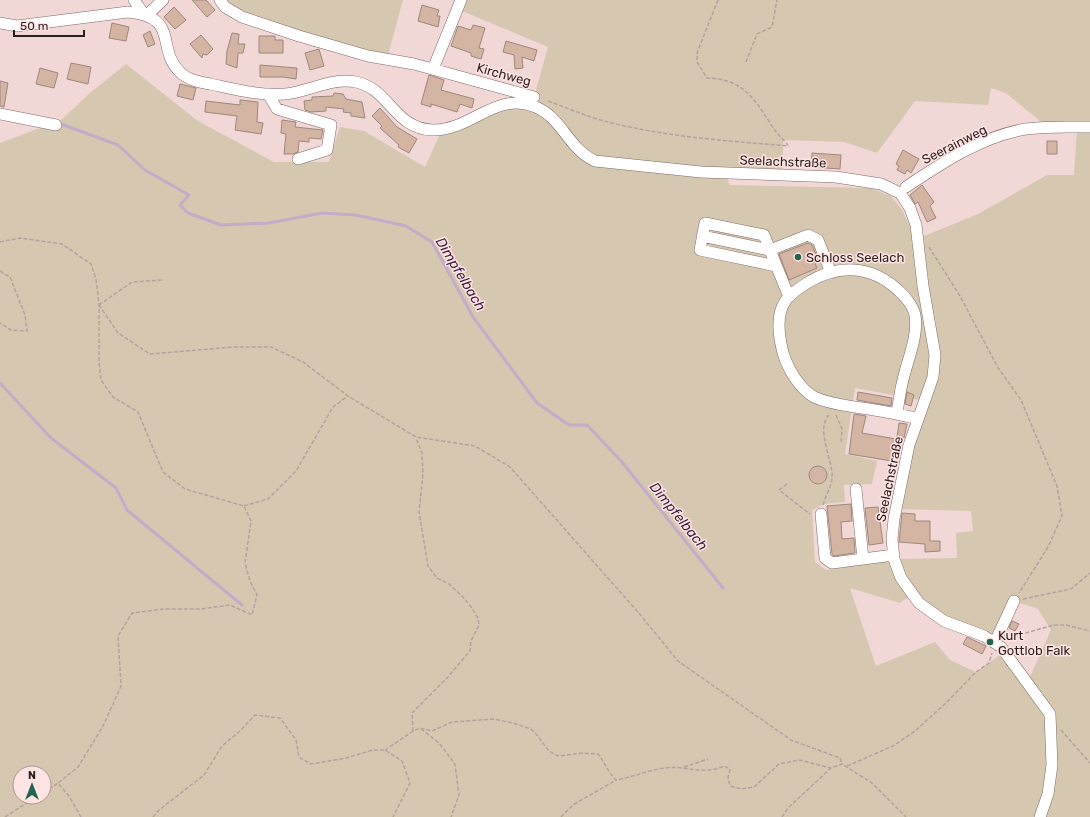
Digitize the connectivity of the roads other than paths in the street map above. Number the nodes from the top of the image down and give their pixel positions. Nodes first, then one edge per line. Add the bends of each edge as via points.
1 (134, 0) edge
2 (163, 0) edge
3 (220, 0) edge
4 (461, 0) edge
5 (145, 14) junction
6 (0, 22) edge
7 (434, 69) junction
8 (508, 90) junction
9 (268, 94) junction
10 (534, 97) road end
11 (507, 104) junction
12 (0, 114) edge
13 (56, 125) dead end
14 (1090, 126) edge
15 (298, 159) dead end
16 (906, 187) dead end
17 (732, 229) junction
18 (758, 234) junction
19 (702, 236) junction
20 (729, 242) junction
21 (755, 247) junction
22 (770, 250) junction
23 (727, 255) junction
24 (752, 261) junction
25 (776, 266) junction
26 (831, 273) junction
27 (789, 297) junction
28 (897, 413) junction
29 (918, 419) junction
30 (856, 490) dead end
31 (821, 514) road end
32 (894, 555) junction
33 (864, 559) junction
34 (1014, 601) road end
35 (995, 642) junction
36 (1040, 817) edge

1 - 5 street, Seelachstraße
2 - 5 street
3 - 7 street, Kirchweg via 225,7 242,17 299,36 368,56
4 - 7 street
5 - 6 street via 128,12 17,26
5 - 9 street, Seelachstraße via 162,29 172,60 184,76 208,84
7 - 8 street, Kirchweg
8 - 10 street, Kirchweg
8 - 11 street
9 - 11 street, Seelachstraße via 294,92 341,81 355,82 376,91 405,122 419,128 434,130 450,127
9 - 15 street via 277,109 331,125 327,150
11 - 29 street, Seelachstraße via 527,104 546,112 557,122 576,148 595,162 701,172 836,177 881,184 900,193 910,208 916,225 935,355 933,377
12 - 13 street
14 - 16 street, Seerainweg via 1026,130 994,138 962,153
17 - 18 street
17 - 19 street via 705,223
17 - 20 street
18 - 21 street
18 - 22 street via 764,235
19 - 20 street
19 - 23 street via 700,250
20 - 21 street
20 - 23 street
21 - 22 street
21 - 24 street
22 - 25 street
22 - 26 street via 808,235 818,240
23 - 24 street
24 - 25 street
25 - 27 street
26 - 27 street via 814,279
26 - 28 street via 853,269 873,273 888,281 909,303 915,314 913,345
27 - 28 street via 780,315 779,339 787,366 802,388 834,407
28 - 29 street
29 - 32 street, Seelachstraße via 909,445 893,524
30 - 33 street
31 - 33 street via 825,558 832,563
32 - 33 street
32 - 35 street, Seelachstraße via 904,583 923,606 944,620
34 - 35 street
35 - 36 street, Seelachstraße via 1007,653 1050,714 1052,765 1048,794

